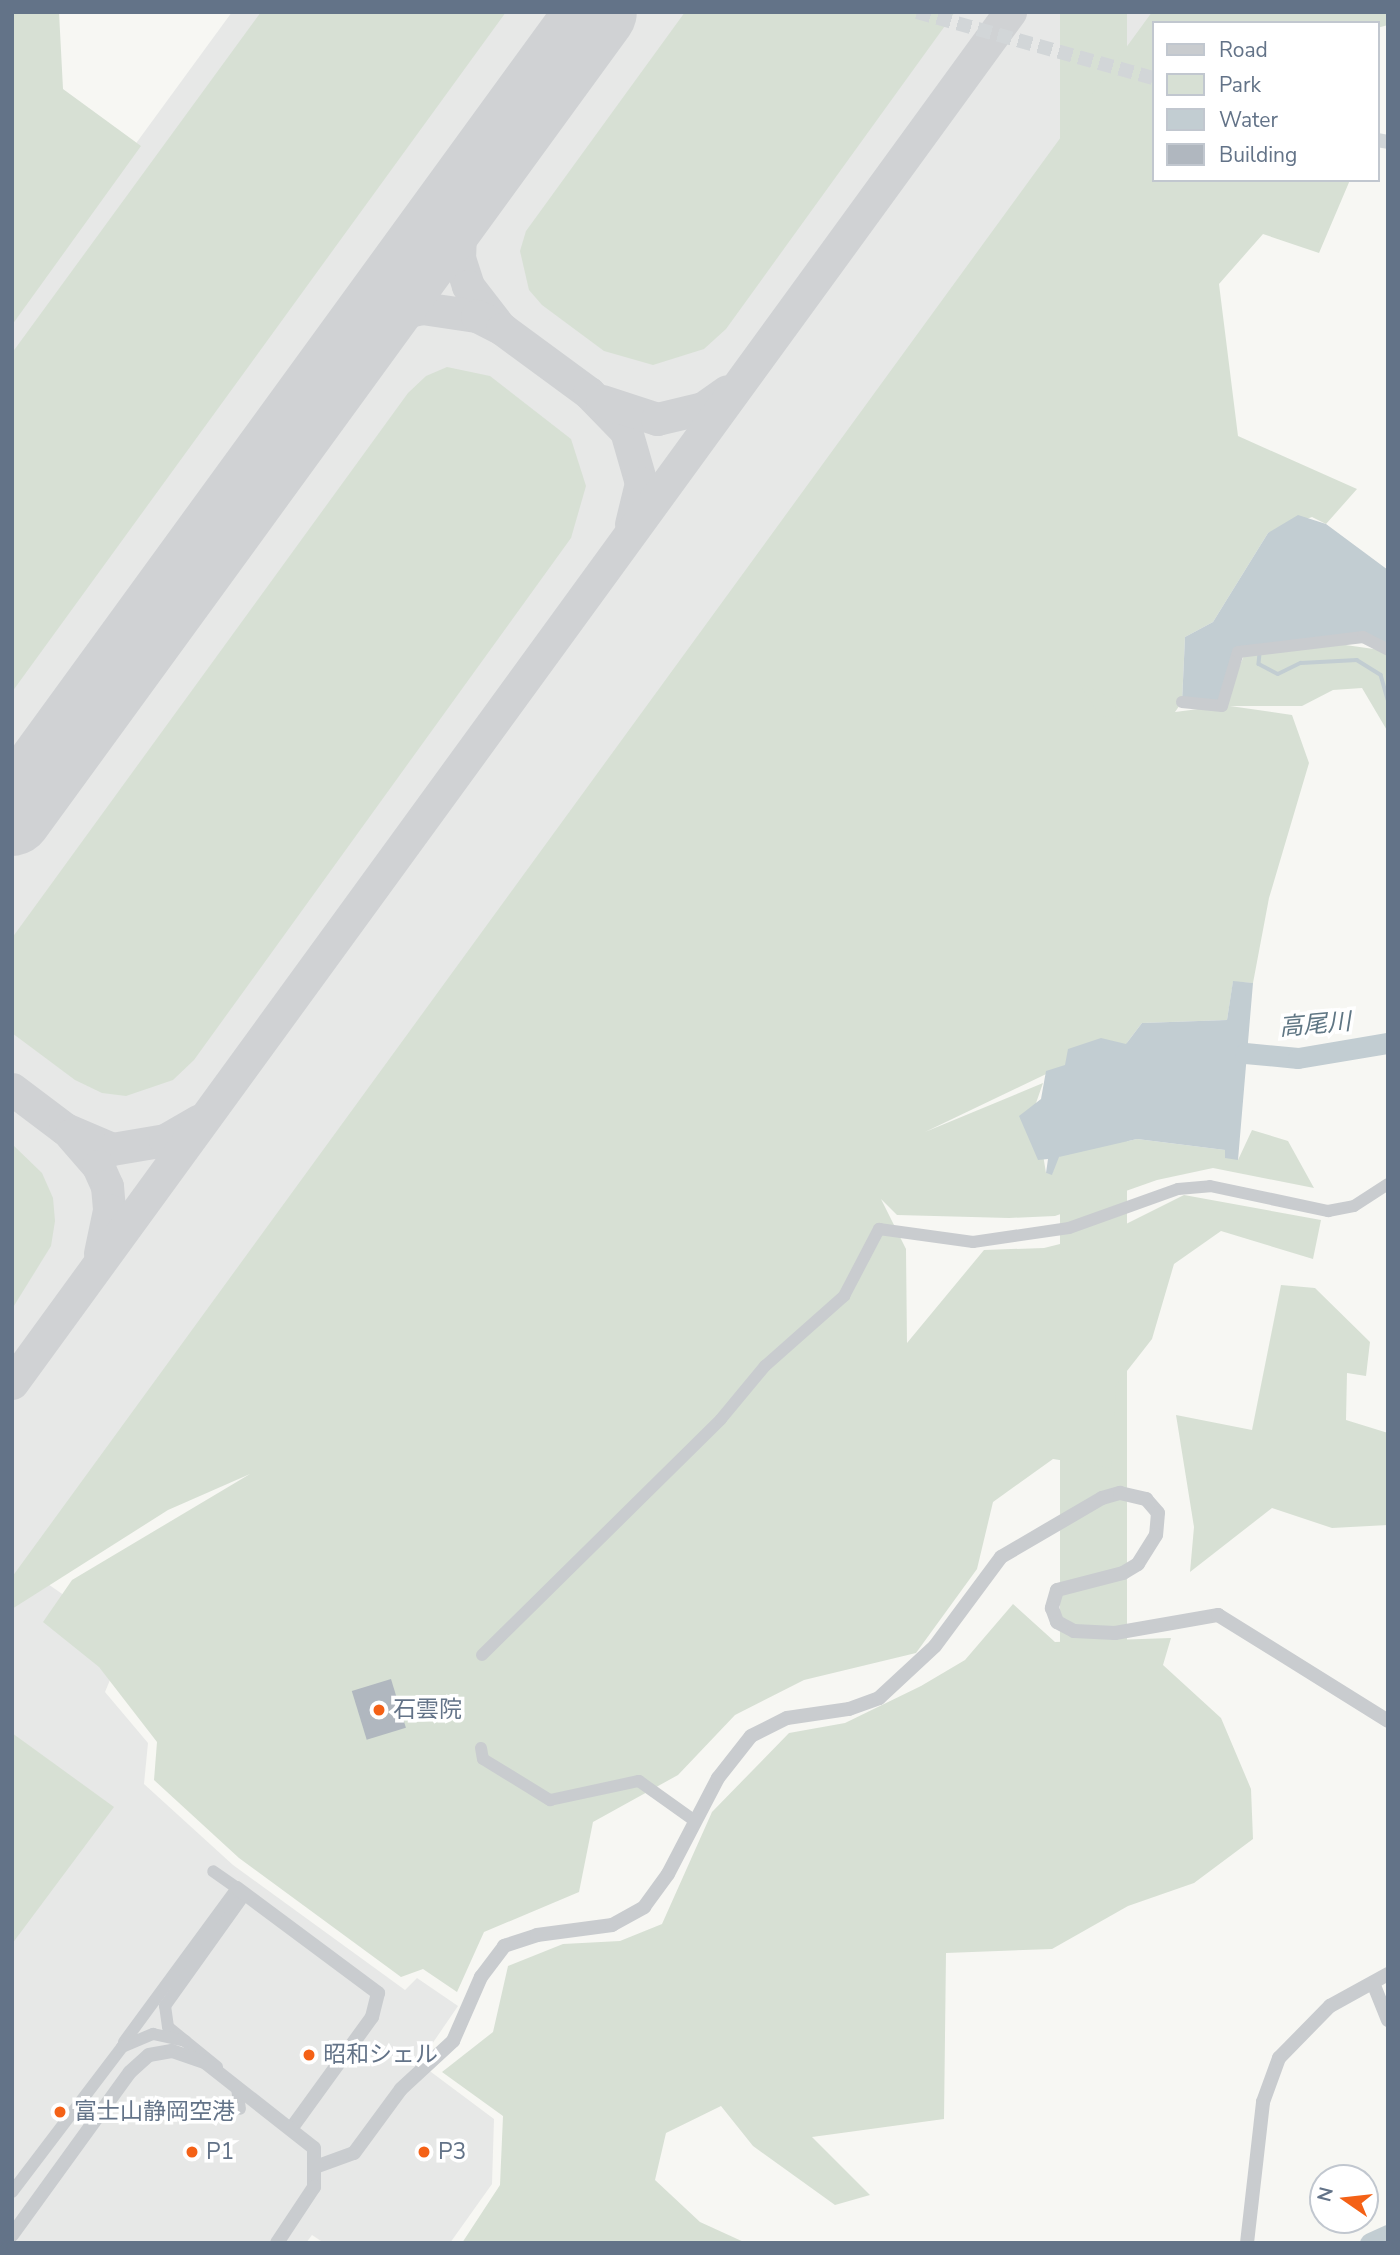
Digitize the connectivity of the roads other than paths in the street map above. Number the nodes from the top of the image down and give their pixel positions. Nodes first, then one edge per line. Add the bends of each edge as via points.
1 (1388, 650) edge
2 (1182, 702) dead end
3 (1388, 1184) edge
4 (482, 1655) dead end
5 (1388, 1721) edge
6 (481, 1748) dead end
7 (695, 1821) junction
8 (213, 1871) dead end
9 (241, 1891) junction
10 (1388, 1974) edge
11 (1373, 1983) junction
12 (1388, 2020) edge
13 (185, 2040) junction
14 (113, 2057) junction
15 (229, 2079) junction
16 (240, 2109) dead end
17 (293, 2126) junction
18 (318, 2166) junction
19 (12, 2193) edge
20 (12, 2235) edge
21 (277, 2243) edge
22 (1247, 2243) edge

1 - 2 street via 1363,637 1238,652 1222,706
3 - 4 street via 1354,1206 1328,1211 1210,1186 1178,1189 1069,1228 973,1242 879,1229 845,1296 765,1366 721,1419
5 - 7 street via 1218,1615 1115,1633 1074,1631 1057,1622 1052,1608 1057,1590 1122,1573 1150,1551 1158,1523 1154,1505 1120,1493 1081,1506 1000,1557 922,1661 879,1698 849,1709 787,1718 751,1736 729,1760
6 - 7 street via 483,1759 550,1800 639,1781
7 - 18 street via 656,1895 629,1918 594,1929 519,1938 504,1946 481,1977 453,2041 401,2089 354,2153
8 - 9 street
9 - 13 street via 165,2006 168,2027
9 - 14 street
9 - 17 street via 378,1993 372,2017
10 - 11 street
11 - 12 street
11 - 22 street via 1330,2006 1279,2058 1263,2102
13 - 14 street via 142,2035
13 - 15 street
14 - 19 street
15 - 16 street via 242,2094
15 - 17 street
15 - 20 street via 184,2053 160,2052 139,2063
17 - 18 street via 314,2148
18 - 21 street via 311,2194

